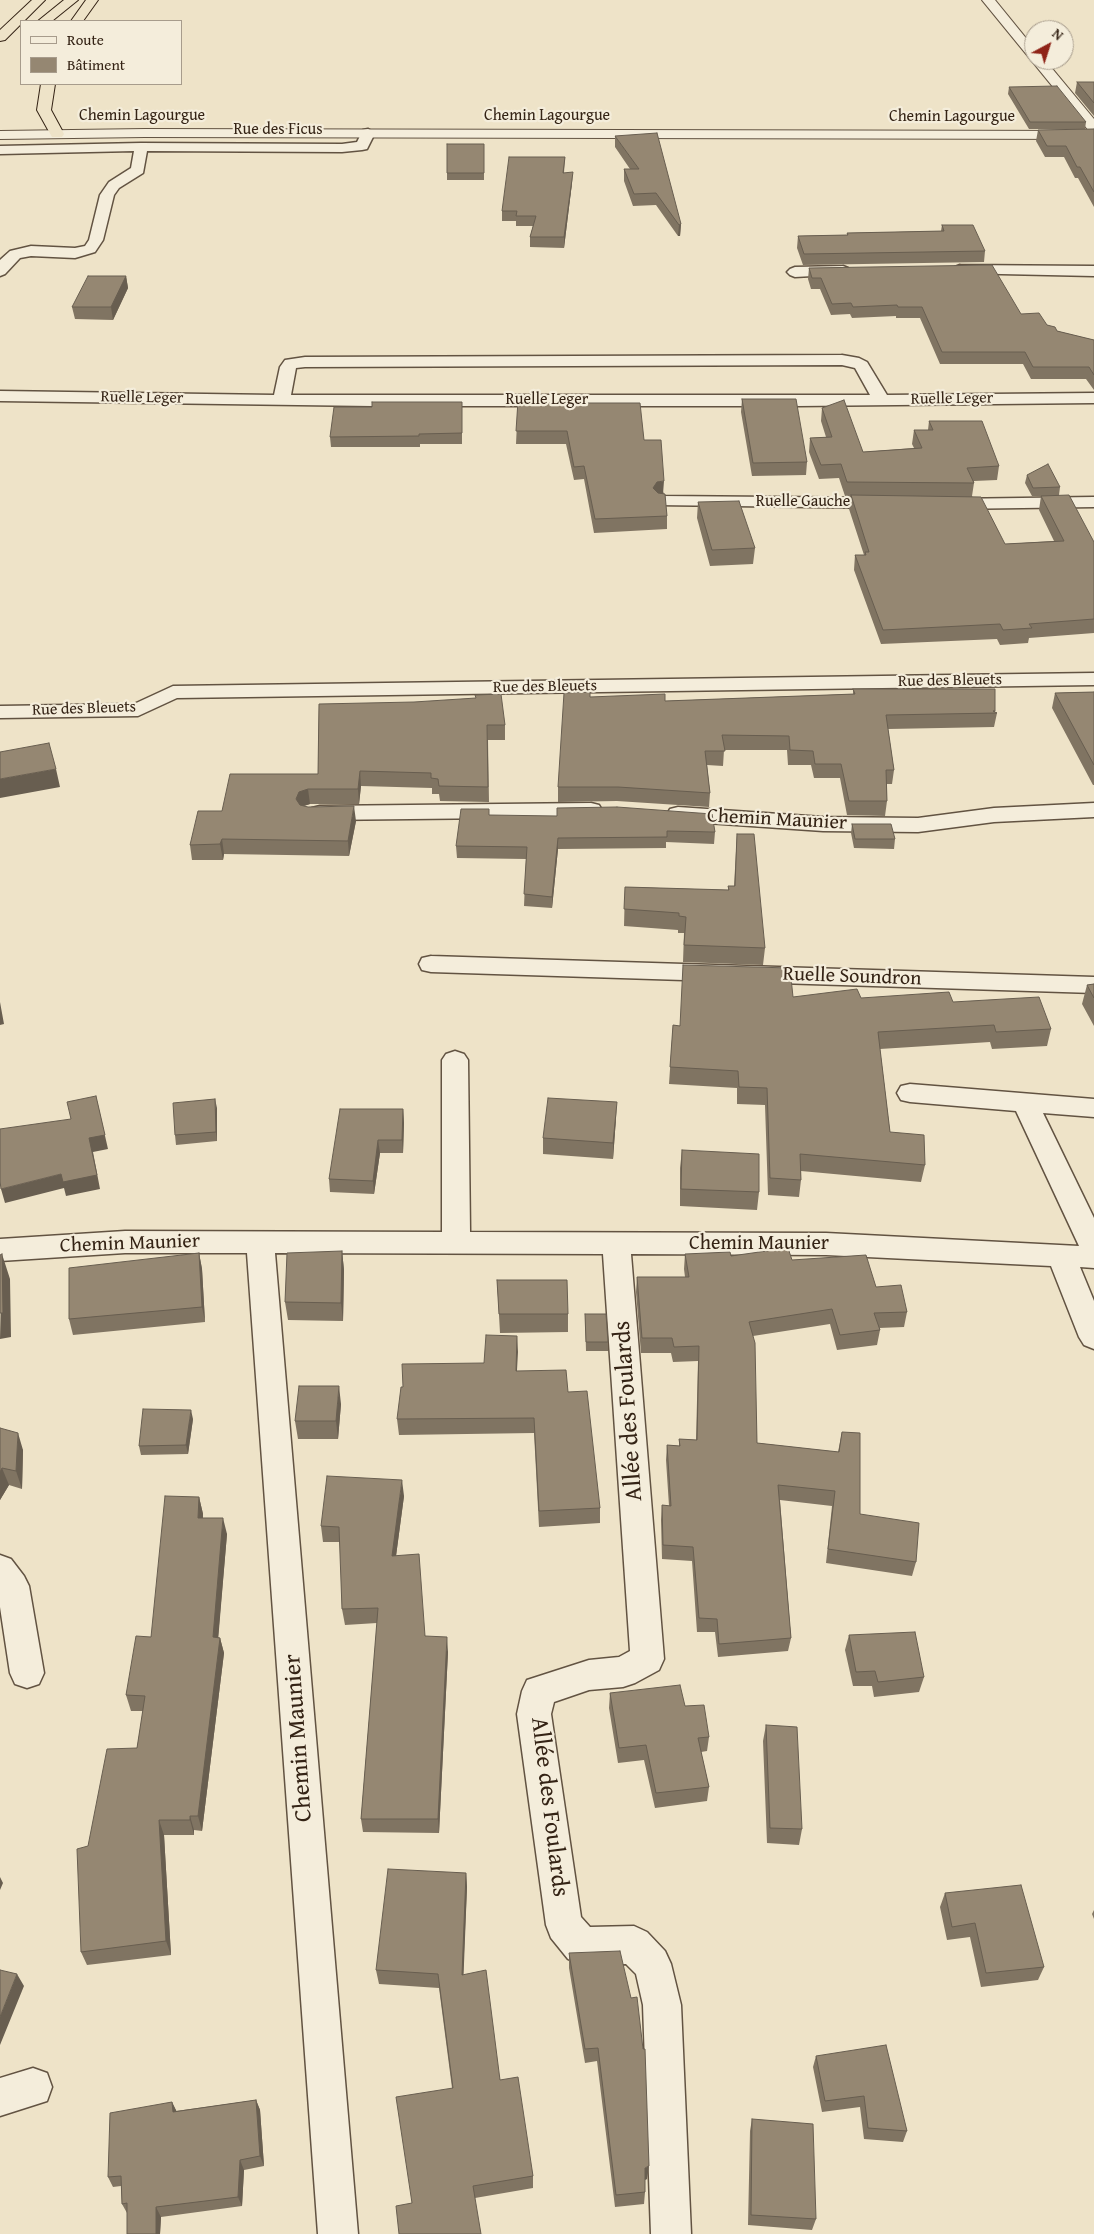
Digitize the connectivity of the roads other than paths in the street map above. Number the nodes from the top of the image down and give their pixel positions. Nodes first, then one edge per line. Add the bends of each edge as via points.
1 (39, 0) edge
2 (52, 0) edge
3 (72, 0) edge
4 (92, 0) edge
5 (988, 0) edge
6 (26, 20) edge
7 (45, 20) edge
8 (78, 20) edge
9 (20, 24) edge
10 (0, 38) edge
11 (1024, 44) edge
12 (1046, 70) edge
13 (48, 85) edge
14 (1094, 128) edge
15 (368, 133) junction
16 (57, 134) junction
17 (0, 135) edge
18 (1094, 135) edge
19 (141, 147) junction
20 (0, 150) edge
21 (947, 270) edge
22 (0, 271) edge
23 (862, 271) edge
24 (1094, 271) edge
25 (795, 272) dead end
26 (0, 396) edge
27 (1094, 398) edge
28 (281, 400) junction
29 (881, 400) junction
30 (663, 501) edge
31 (1094, 502) edge
32 (907, 503) edge
33 (936, 504) edge
34 (1094, 679) edge
35 (0, 712) edge
36 (616, 810) edge
37 (1094, 810) edge
38 (655, 812) edge
39 (310, 813) edge
40 (431, 964) dead end
41 (1094, 985) edge
42 (455, 1060) dead end
43 (910, 1093) dead end
44 (1025, 1102) junction
45 (1094, 1108) edge
46 (260, 1242) junction
47 (456, 1242) junction
48 (616, 1243) junction
49 (1094, 1248) edge
50 (0, 1250) edge
51 (1061, 1255) junction
52 (1094, 1258) edge
53 (1094, 1337) edge
54 (0, 1569) edge
55 (27, 1673) dead end
56 (338, 2234) edge
57 (671, 2234) edge

1 - 10 highway
2 - 6 highway
3 - 7 highway
4 - 8 highway
5 - 11 street
9 - 10 highway
12 - 14 street
13 - 16 highway via 44,110
15 - 16 street, Chemin Lagourgue
15 - 18 street, Chemin Lagourgue
15 - 19 street, Rue des Ficus via 362,146 342,148
16 - 17 street, Chemin Lagourgue
19 - 20 street, Rue des Ficus
19 - 22 street, Chemin Lagourgue via 138,170 114,185 107,195 96,240 90,249 75,253 31,251 15,254
21 - 24 street
23 - 25 street
26 - 28 street, Ruelle Leger
27 - 29 street, Ruelle Leger
28 - 29 street, Ruelle Leger
28 - 29 street via 288,366 305,362 842,360 861,365
30 - 32 street, Ruelle Gauche
31 - 33 street
34 - 35 street, Rue des Bleuets via 173,692 138,710
36 - 39 street
37 - 38 street, Chemin Maunier via 994,815 918,826 823,824
40 - 41 street, Ruelle Soundron
42 - 47 street
43 - 44 street
44 - 45 street
44 - 49 street
46 - 47 street, Chemin Maunier
46 - 50 street, Chemin Maunier via 125,1242
46 - 56 street, Chemin Maunier
47 - 48 street, Chemin Maunier
48 - 51 street, Chemin Maunier via 826,1244
48 - 57 street, Allée des Foulards via 647,1659 623,1672 588,1675 539,1691 534,1714 564,1925 582,1946 634,1945 652,1964 662,2005
51 - 52 street, Chemin Maunier
51 - 53 street
54 - 55 street via 13,1586

